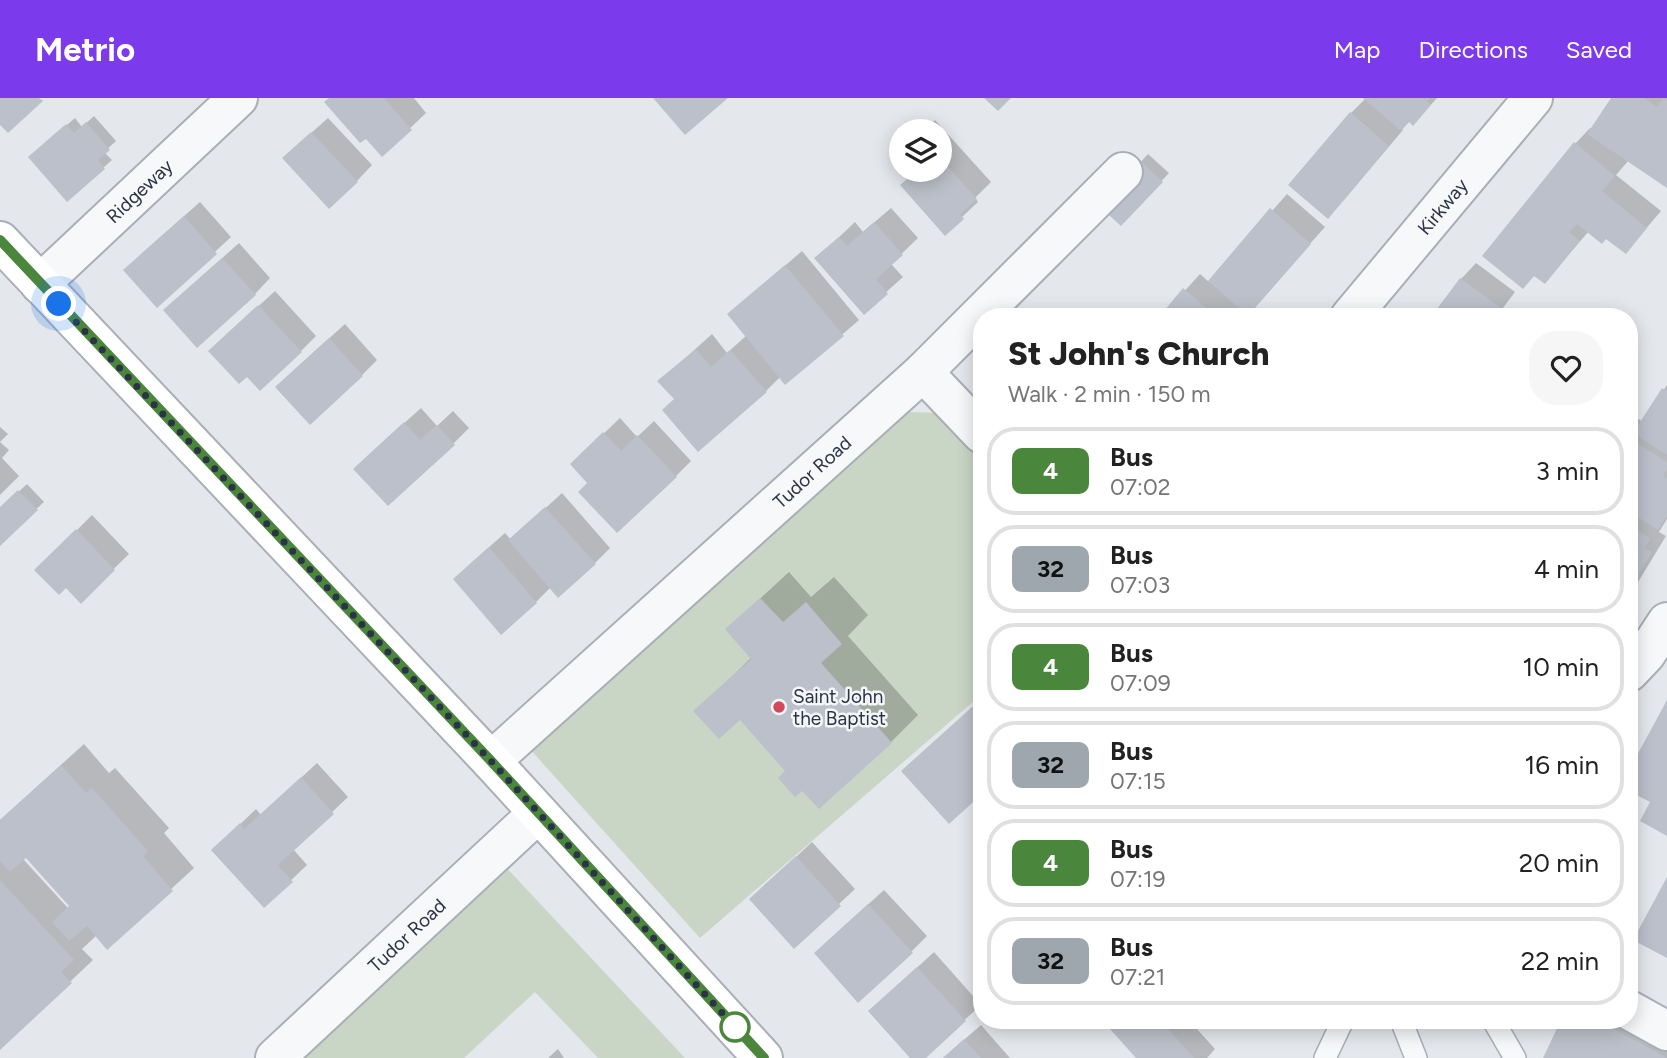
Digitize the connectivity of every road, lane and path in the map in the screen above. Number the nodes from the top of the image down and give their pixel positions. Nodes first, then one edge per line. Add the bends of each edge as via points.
1 (238, 98) edge
2 (1533, 98) edge
3 (1123, 172) dead end
4 (0, 241) edge
5 (40, 284) junction
6 (987, 308) edge
7 (1358, 308) edge
8 (973, 322) edge
9 (923, 372) junction
10 (973, 425) edge
11 (1667, 622) edge
12 (1638, 662) edge
13 (491, 761) junction
14 (538, 813) junction
15 (1638, 1015) edge
16 (1339, 1029) edge
17 (1405, 1029) edge
18 (1498, 1029) edge
19 (1667, 1031) edge
20 (275, 1058) edge
21 (763, 1058) edge
22 (1325, 1058) edge
23 (1416, 1058) edge
24 (1514, 1058) edge

1 - 5 street, Ridgeway
2 - 7 street, Kirkway
3 - 6 street, Tudor Road
4 - 5 street
5 - 13 street
8 - 9 street, Tudor Road
9 - 10 street
9 - 13 street, Tudor Road
11 - 12 street
13 - 14 street
14 - 20 street, Tudor Road
14 - 21 street
15 - 19 street
16 - 22 lane
17 - 23 lane
18 - 24 lane

